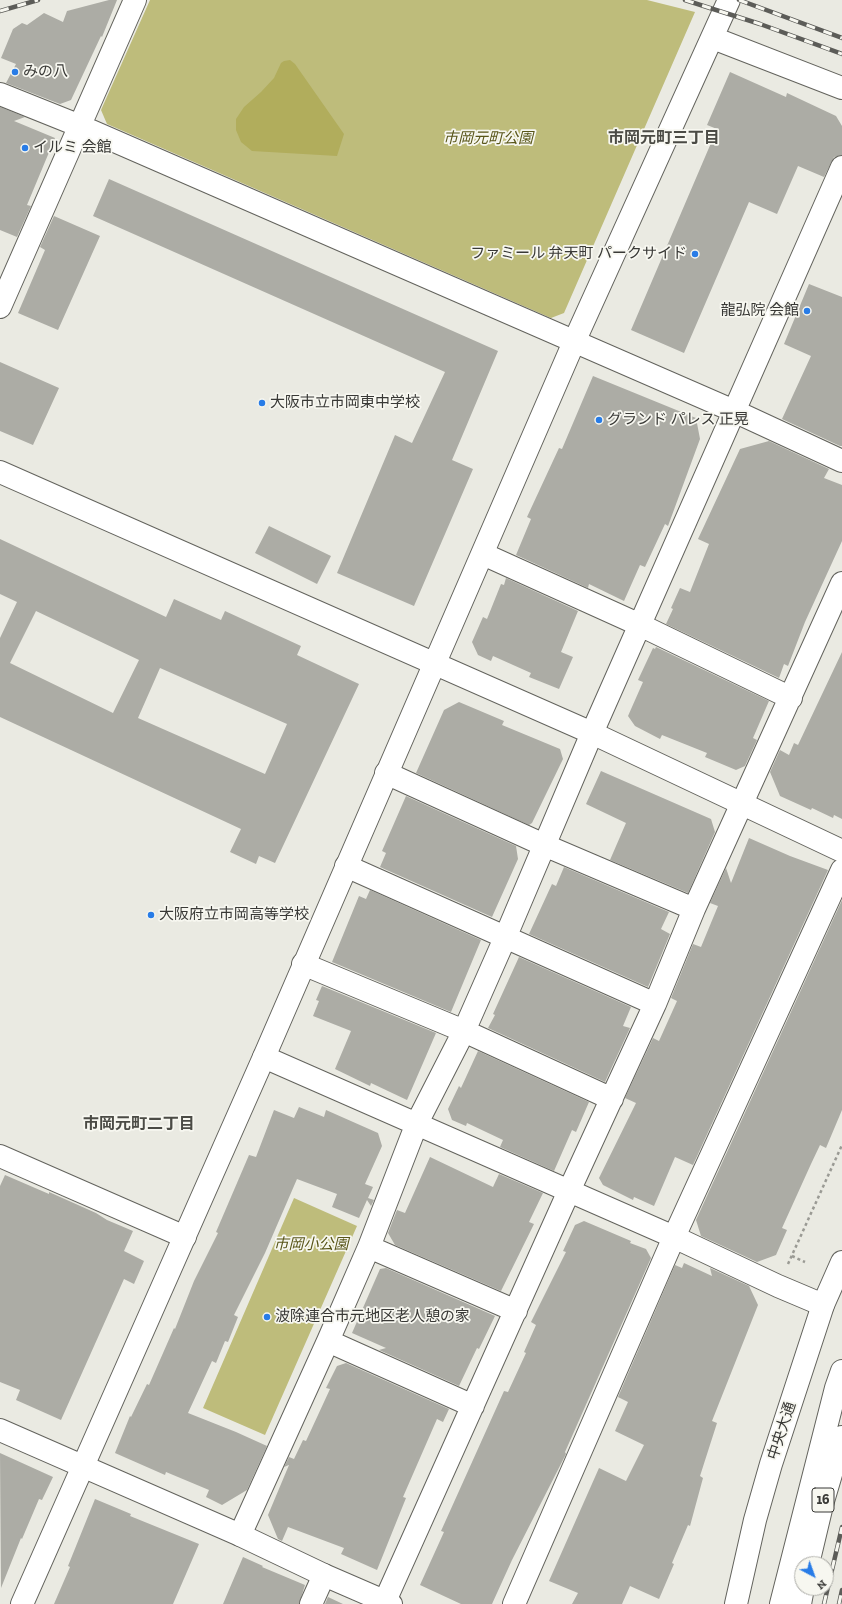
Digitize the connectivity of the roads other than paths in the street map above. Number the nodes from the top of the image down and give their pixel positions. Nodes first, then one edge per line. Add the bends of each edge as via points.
1 (135, 0) edge
2 (729, 0) edge
3 (713, 38) junction
4 (842, 88) edge
5 (0, 94) edge
6 (80, 126) junction
7 (842, 167) edge
8 (0, 306) edge
9 (574, 342) junction
10 (734, 411) junction
11 (842, 461) edge
12 (0, 472) edge
13 (483, 554) junction
14 (842, 583) edge
15 (640, 625) junction
16 (435, 663) junction
17 (791, 698) junction
18 (592, 733) junction
19 (386, 773) junction
20 (743, 805) junction
21 (544, 845) junction
22 (842, 851) edge
23 (346, 866) junction
24 (842, 870) edge
25 (694, 909) junction
26 (505, 938) junction
27 (303, 964) junction
28 (655, 1004) junction
29 (464, 1031) junction
30 (264, 1057) junction
31 (612, 1099) junction
32 (417, 1123) junction
33 (0, 1156) edge
34 (569, 1191) junction
35 (184, 1237) junction
36 (674, 1237) junction
37 (369, 1246) junction
38 (842, 1262) edge
39 (823, 1305) junction
40 (516, 1311) junction
41 (328, 1340) junction
42 (842, 1371) edge
43 (473, 1406) junction
44 (0, 1430) edge
45 (842, 1437) edge
46 (83, 1466) junction
47 (240, 1535) junction
48 (810, 1556) edge
49 (324, 1575) junction
50 (388, 1603) edge
51 (22, 1604) edge
52 (311, 1604) edge
53 (514, 1604) edge
54 (736, 1604) edge
55 (781, 1604) edge

1 - 6 main road
2 - 3 main road
3 - 4 main road
3 - 9 main road
5 - 6 main road
6 - 8 main road
6 - 9 main road
7 - 10 main road
9 - 10 main road
9 - 13 main road
10 - 11 main road
10 - 15 main road
12 - 16 main road
13 - 15 main road
13 - 16 main road
14 - 17 main road
15 - 17 main road
15 - 18 main road
16 - 18 main road
16 - 19 main road
17 - 20 main road
18 - 20 main road
18 - 21 main road
19 - 21 main road
19 - 23 main road
20 - 22 main road
20 - 25 main road
21 - 25 main road
21 - 26 main road
23 - 26 main road
23 - 27 main road
24 - 36 main road
25 - 28 main road
26 - 28 main road
26 - 29 main road
27 - 29 main road
27 - 30 main road
28 - 31 main road
29 - 31 main road
29 - 32 main road
30 - 32 main road
30 - 35 main road
31 - 34 main road
32 - 34 main road
32 - 37 main road
33 - 35 main road
34 - 36 main road
34 - 40 main road
35 - 46 main road
36 - 39 main road
36 - 53 main road
37 - 40 main road
37 - 41 main road
38 - 39 main road, 中央大通
39 - 54 main road, 中央大通 via 771,1464
40 - 43 main road
41 - 43 main road
41 - 47 main road
42 - 55 main road
43 - 50 main road
44 - 46 main road
45 - 48 main road, 16
46 - 47 main road
46 - 51 main road
47 - 49 main road
49 - 50 main road
49 - 52 main road

